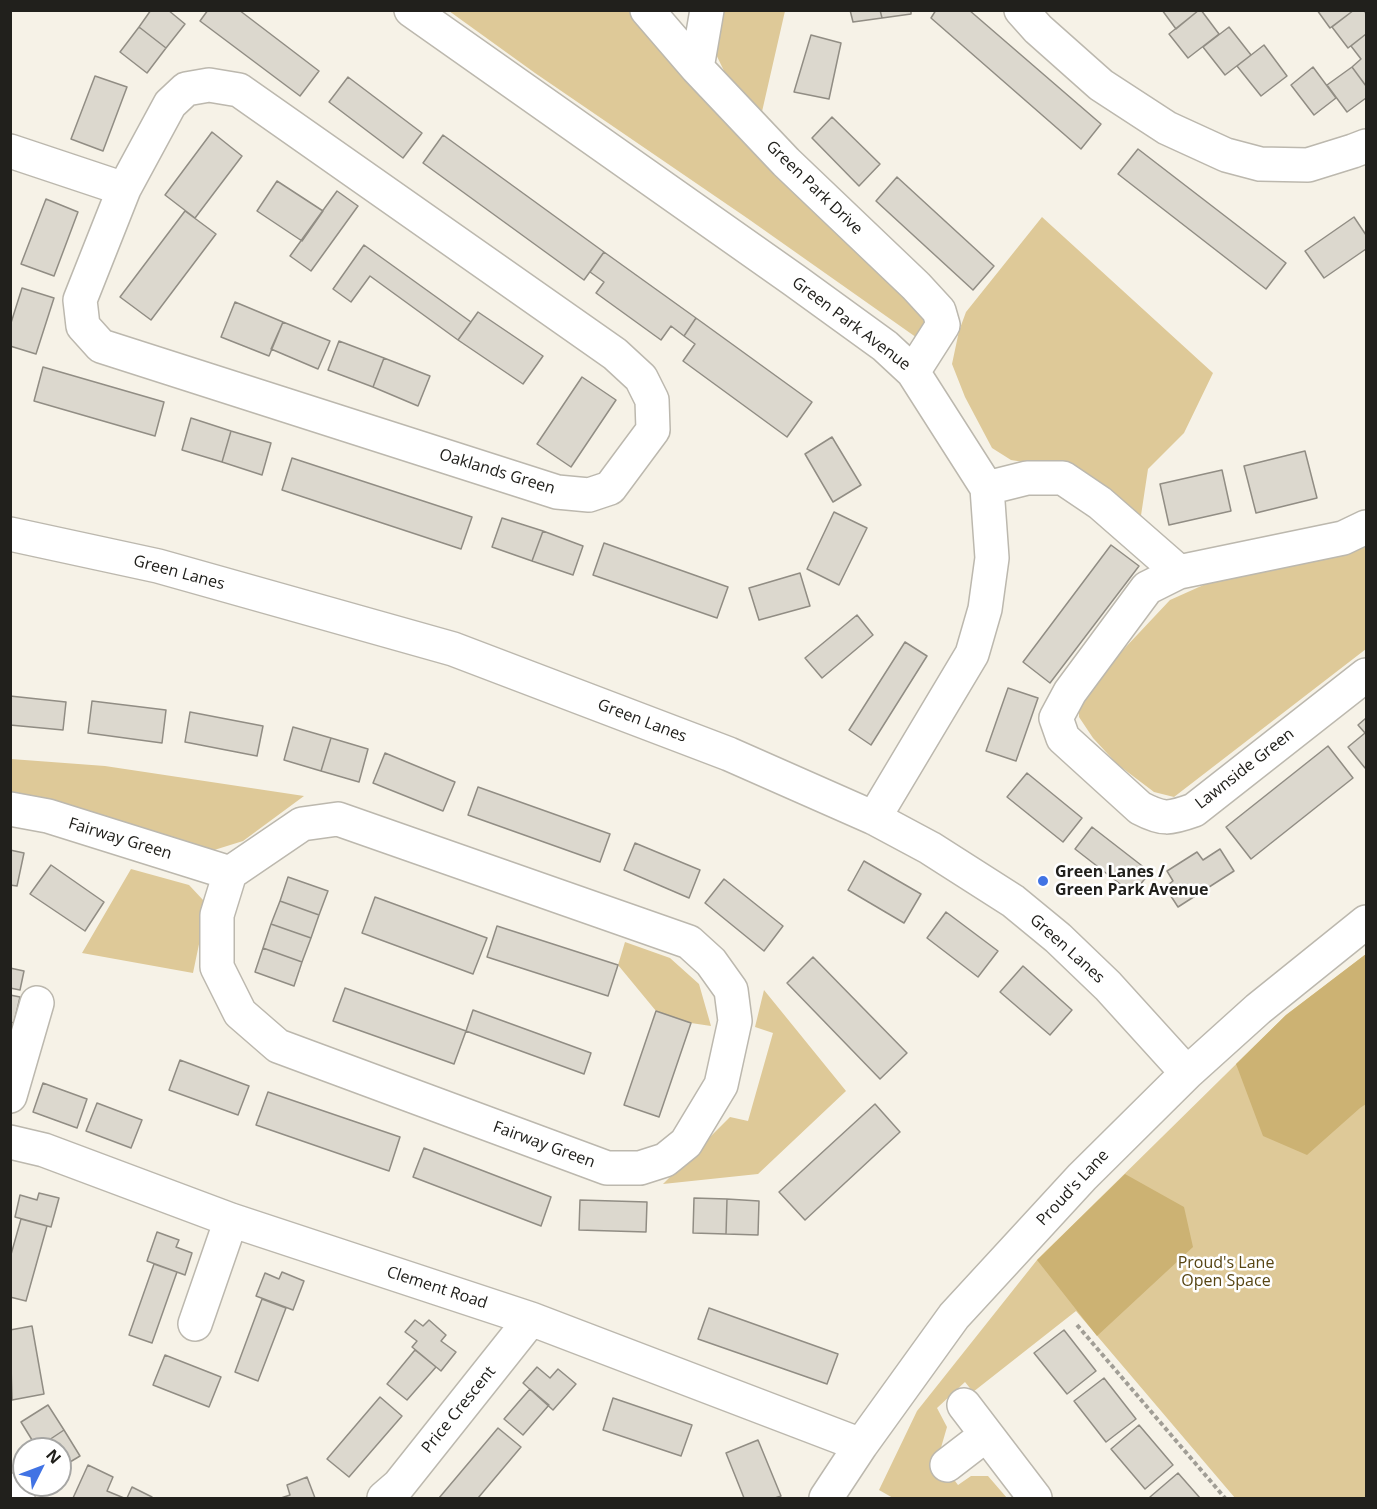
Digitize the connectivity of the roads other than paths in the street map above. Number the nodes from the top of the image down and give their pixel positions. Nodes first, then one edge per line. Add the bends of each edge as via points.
1 (411, 10) edge
2 (647, 10) edge
3 (707, 10) edge
4 (1021, 10) edge
5 (697, 68) junction
6 (1366, 146) edge
7 (10, 151) edge
8 (124, 189) junction
9 (913, 372) junction
10 (987, 488) junction
11 (1366, 527) edge
12 (10, 534) edge
13 (1179, 572) junction
14 (1366, 675) edge
15 (10, 809) edge
16 (874, 818) junction
17 (230, 873) junction
18 (1366, 922) edge
19 (37, 1003) dead end
20 (1187, 1073) junction
21 (10, 1096) edge
22 (10, 1142) edge
23 (231, 1220) junction
24 (531, 1319) junction
25 (195, 1324) dead end
26 (964, 1405) dead end
27 (986, 1435) junction
28 (861, 1445) junction
29 (947, 1465) dead end
30 (10, 1490) edge
31 (18, 1498) edge
32 (384, 1498) edge
33 (826, 1498) edge
34 (1035, 1498) edge

1 - 9 street, Green Park Avenue via 794,280 885,346
2 - 5 street, Green Park Drive
3 - 5 street
4 - 6 street via 1101,85 1167,128 1226,155 1260,164 1308,165
5 - 9 street, Green Park Drive via 786,162 939,311 943,325
7 - 8 street
8 - 8 street, Oaklands Green via 170,104 186,89 209,85 239,90 615,354 641,378 649,392 653,430 610,488 589,495 557,492 101,346 83,326 80,300
9 - 10 street, Green Park Avenue
10 - 13 street via 1027,478 1063,478 1100,503
10 - 16 street, Green Park Avenue via 992,558 985,609 972,654
11 - 13 street, Lawnside Green via 1343,538
12 - 16 street, Green Lanes via 158,566 453,649 729,754
13 - 14 street, Lawnside Green via 1147,588 1070,692 1056,718 1063,738 1140,808 1155,816 1173,818 1194,810
15 - 17 street, Fairway Green via 48,816
16 - 20 street, Green Lanes via 1013,901 1108,986
17 - 17 street, Fairway Green via 302,824 338,819 689,942 711,962 731,990 735,1021 721,1085 686,1143 664,1160 640,1168 607,1168 278,1046 240,1013 217,967 217,915
18 - 20 street, Proud's Lane via 1258,1009
19 - 21 street
20 - 28 street, Proud's Lane via 1082,1177 954,1316
22 - 23 street, Clement Road via 44,1150
23 - 24 street, Clement Road
23 - 25 street
24 - 28 street, Clement Road
24 - 32 street, Price Crescent via 399,1485
26 - 27 street
27 - 29 street
27 - 34 street
28 - 33 street, Proud's Lane
30 - 31 street

